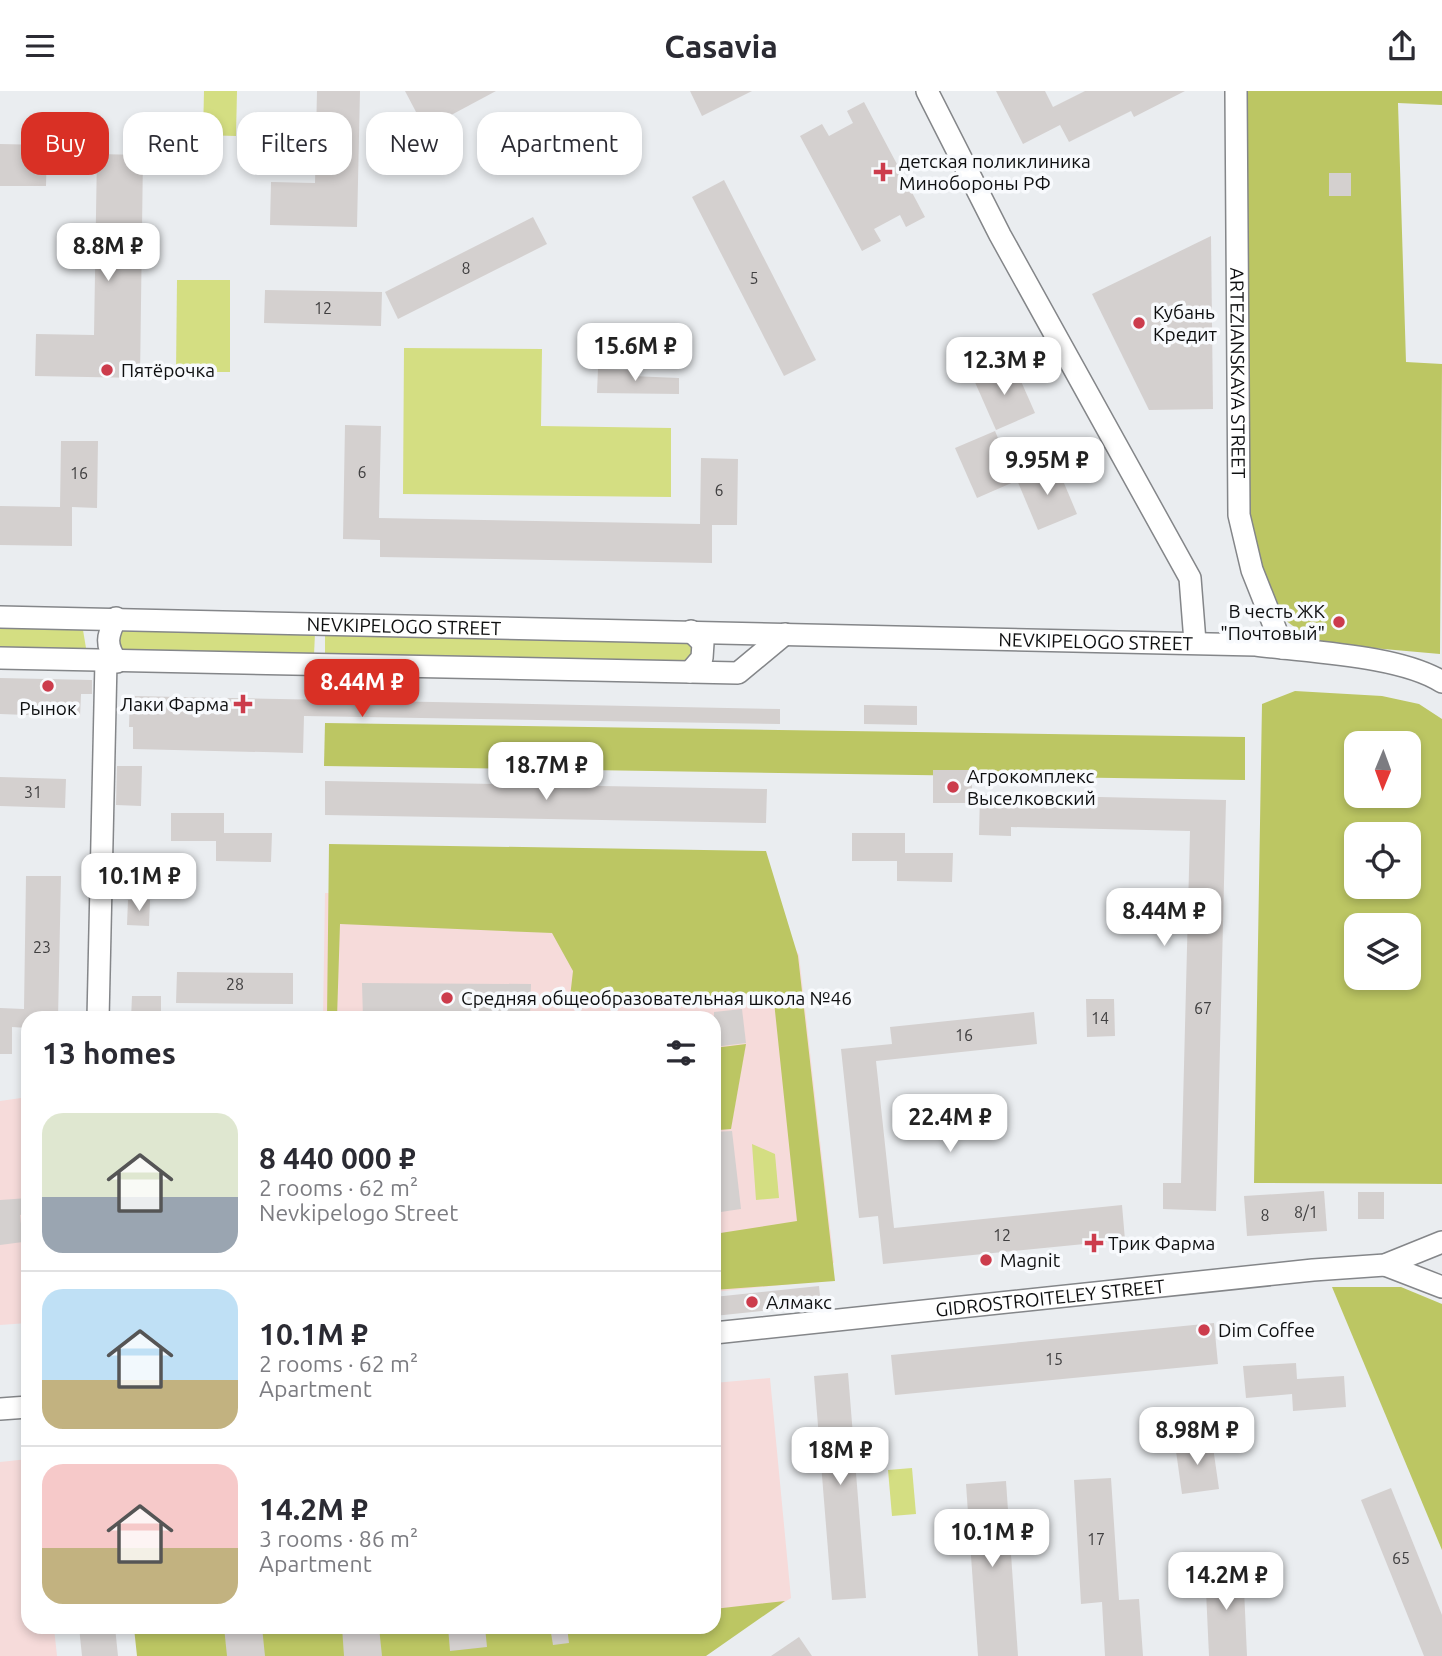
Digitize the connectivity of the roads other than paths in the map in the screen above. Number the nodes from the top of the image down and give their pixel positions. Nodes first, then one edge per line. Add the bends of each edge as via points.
1 (927, 91) edge
2 (1236, 91) edge
3 (0, 617) edge
4 (88, 618) junction
5 (117, 618) junction
6 (691, 631) junction
7 (785, 634) junction
8 (1195, 642) junction
9 (1283, 648) junction
10 (0, 658) edge
11 (104, 661) junction
12 (690, 673) junction
13 (1442, 682) edge
14 (98, 1011) edge
15 (1442, 1242) edge
16 (1385, 1265) junction
17 (1442, 1287) edge
18 (721, 1332) edge
19 (21, 1407) edge
20 (0, 1409) edge

1 - 8 street via 1000,235 1190,578
2 - 9 street, ARTEZIANSKAYA STREET via 1239,515 1252,570
3 - 4 street, NEVKIPELOGO STREET
4 - 5 street, NEVKIPELOGO STREET
4 - 11 street via 95,648
5 - 6 street, NEVKIPELOGO STREET
5 - 11 street via 108,634
6 - 7 street, NEVKIPELOGO STREET
6 - 12 street via 702,643 702,658
7 - 8 street, NEVKIPELOGO STREET
7 - 12 street via 738,673
8 - 9 street, NEVKIPELOGO STREET
9 - 13 street, NEVKIPELOGO STREET via 1378,661
10 - 11 street
11 - 12 street
11 - 14 street
15 - 16 street, GIDROSTROITELEY STREET
16 - 17 street, GIDROSTROITELEY STREET
16 - 18 street, GIDROSTROITELEY STREET
19 - 20 street

